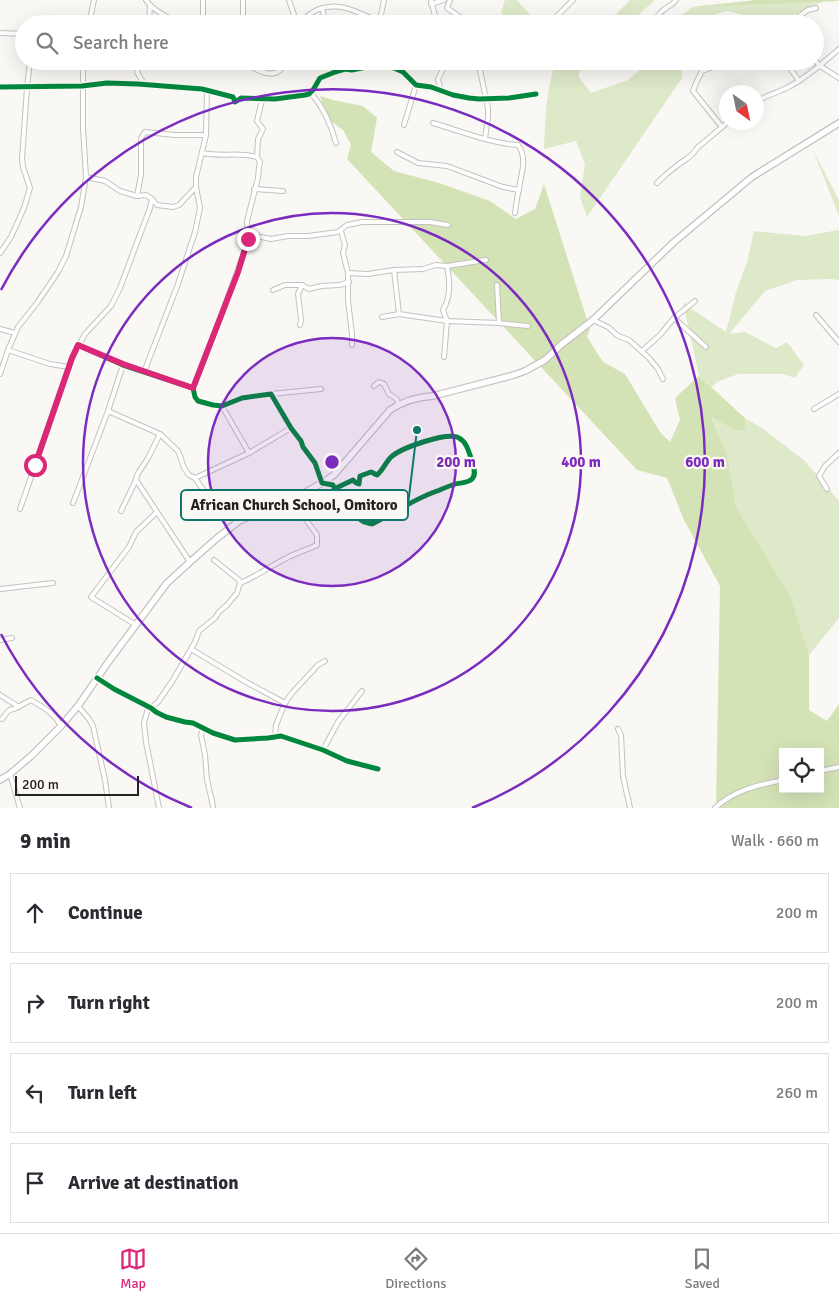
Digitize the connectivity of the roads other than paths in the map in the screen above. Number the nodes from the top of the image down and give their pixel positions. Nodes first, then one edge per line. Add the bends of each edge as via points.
1 (94, 0) edge
2 (146, 0) edge
3 (204, 0) edge
4 (243, 0) edge
5 (289, 0) edge
6 (331, 0) edge
7 (384, 0) edge
8 (444, 0) edge
9 (450, 0) edge
10 (573, 0) edge
11 (676, 0) edge
12 (431, 2) edge
13 (150, 5) junction
14 (330, 6) junction
15 (322, 8) junction
16 (816, 8) dead end
17 (91, 15) edge
18 (149, 15) edge
19 (165, 15) edge
20 (203, 15) edge
21 (244, 15) edge
22 (294, 15) edge
23 (308, 15) edge
24 (324, 15) edge
25 (362, 15) edge
26 (381, 15) edge
27 (435, 15) edge
28 (456, 15) edge
29 (558, 15) edge
30 (658, 15) edge
31 (801, 15) edge
32 (0, 33) edge
33 (15, 34) edge
34 (839, 49) edge
35 (824, 62) edge
36 (824, 69) edge
37 (29, 70) edge
38 (83, 70) edge
39 (138, 70) edge
40 (260, 70) edge
41 (280, 70) edge
42 (398, 70) edge
43 (442, 70) edge
44 (480, 70) edge
45 (705, 70) edge
46 (792, 70) edge
47 (814, 70) edge
48 (340, 71) edge
49 (839, 78) edge
50 (799, 80) junction
51 (144, 84) junction
52 (416, 85) junction
53 (82, 86) junction
54 (0, 88) edge
55 (27, 88) junction
56 (207, 90) junction
57 (442, 92) junction
58 (311, 93) junction
59 (536, 94) dead end
60 (764, 97) edge
61 (485, 99) junction
62 (262, 100) junction
63 (433, 122) dead end
64 (839, 122) edge
65 (719, 123) edge
66 (404, 125) dead end
67 (719, 130) edge
68 (206, 135) junction
69 (485, 138) junction
70 (336, 143) dead end
71 (397, 152) dead end
72 (202, 153) junction
73 (258, 157) junction
74 (86, 177) junction
75 (656, 182) dead end
76 (196, 187) junction
77 (254, 189) junction
78 (518, 190) junction
79 (283, 191) dead end
80 (190, 192) junction
81 (197, 195) junction
82 (137, 196) junction
83 (152, 199) junction
84 (515, 213) dead end
85 (448, 225) dead end
86 (341, 231) junction
87 (247, 234) junction
88 (0, 253) edge
89 (486, 260) dead end
90 (447, 266) junction
91 (394, 270) junction
92 (348, 273) junction
93 (349, 282) junction
94 (302, 285) junction
95 (497, 285) dead end
96 (273, 290) dead end
97 (695, 301) dead end
98 (399, 314) junction
99 (816, 315) dead end
100 (382, 317) dead end
101 (674, 318) junction
102 (447, 320) junction
103 (593, 320) junction
104 (499, 323) junction
105 (300, 325) dead end
106 (528, 326) dead end
107 (0, 329) edge
108 (15, 333) junction
109 (839, 342) edge
110 (352, 344) dead end
111 (78, 345) junction
112 (706, 347) dead end
113 (8, 350) junction
114 (642, 352) junction
115 (444, 357) dead end
116 (123, 364) junction
117 (69, 368) junction
118 (144, 372) junction
119 (0, 374) edge
120 (663, 379) dead end
121 (374, 386) dead end
122 (193, 388) junction
123 (321, 389) dead end
124 (271, 394) junction
125 (839, 394) edge
126 (398, 404) junction
127 (222, 406) junction
128 (814, 409) dead end
129 (108, 411) junction
130 (291, 428) junction
131 (160, 434) junction
132 (249, 453) junction
133 (839, 453) edge
134 (195, 478) junction
135 (136, 480) junction
136 (322, 483) junction
137 (334, 489) junction
138 (827, 489) dead end
139 (292, 500) junction
140 (211, 501) dead end
141 (73, 503) dead end
142 (20, 509) dead end
143 (121, 511) dead end
144 (158, 512) junction
145 (214, 560) dead end
146 (190, 562) junction
147 (53, 583) dead end
148 (240, 583) junction
149 (0, 589) edge
150 (136, 625) junction
151 (12, 638) dead end
152 (0, 640) edge
153 (191, 649) junction
154 (325, 661) dead end
155 (97, 678) junction
156 (362, 690) dead end
157 (0, 695) edge
158 (158, 702) junction
159 (285, 703) junction
160 (78, 706) junction
161 (19, 707) junction
162 (150, 708) junction
163 (156, 712) junction
164 (2, 719) dead end
165 (61, 726) junction
166 (203, 727) junction
167 (618, 729) dead end
168 (275, 736) junction
169 (323, 750) junction
170 (839, 766) edge
171 (378, 769) dead end
172 (824, 770) edge
173 (10, 774) junction
174 (0, 780) edge
175 (779, 781) edge
176 (20, 808) edge
177 (109, 808) edge
178 (159, 808) edge
179 (213, 808) edge
180 (630, 808) edge
181 (715, 808) edge

1 - 17 street
2 - 13 street
3 - 20 street
4 - 21 street
5 - 22 street
6 - 14 street
7 - 26 street
8 - 12 street
9 - 28 street via 447,8
10 - 29 street
11 - 30 street
12 - 27 street
13 - 18 street
13 - 19 street
14 - 15 street
14 - 25 street via 345,7
15 - 23 street
15 - 24 street
16 - 31 street
32 - 33 street
34 - 35 street
36 - 49 street
37 - 55 street
38 - 53 street
39 - 51 street
40 - 41 street via 270,74
42 - 52 street
43 - 57 street via 438,79
44 - 61 street
45 - 65 street via 693,91
46 - 50 street
47 - 50 street
48 - 58 street via 320,78
50 - 60 street
51 - 53 street
51 - 56 street
52 - 57 street
52 - 66 street
53 - 55 street
53 - 74 street
54 - 55 street
55 - 88 street via 22,159 30,188 11,237
56 - 62 street via 232,96 235,102 241,98
56 - 68 street
57 - 61 street
58 - 62 street
58 - 70 street via 326,114
59 - 61 street
61 - 69 street via 488,108
62 - 73 street via 257,121 262,129 258,139
63 - 69 street
64 - 103 main road via 752,177 674,242
67 - 75 street
68 - 72 street
68 - 82 street via 145,132 141,138 141,175
69 - 78 street via 520,147 523,171
71 - 78 street via 418,163 447,166
72 - 73 street
72 - 76 street
73 - 77 street via 260,162
74 - 82 street via 106,181 120,191
74 - 108 street via 81,207 66,256 38,303
76 - 80 street
76 - 81 street
77 - 79 street
77 - 87 street
78 - 84 street
80 - 81 street
80 - 83 street via 179,205 172,207 157,205
81 - 118 street via 200,208 195,232
82 - 83 street via 146,195
83 - 111 street via 111,306
85 - 86 street via 362,222 347,225
86 - 87 street via 271,239
86 - 92 street
87 - 122 street via 238,272
89 - 90 street
90 - 91 street
90 - 102 street via 450,287 444,310
91 - 92 street
91 - 98 street
92 - 93 street
93 - 94 street via 309,289
93 - 110 street
94 - 96 street via 285,285
94 - 105 street via 298,294
95 - 104 street
97 - 101 street
98 - 100 street
98 - 102 street
99 - 109 street
101 - 112 street
101 - 114 street
102 - 104 street
102 - 115 street
103 - 114 street via 629,340
103 - 126 main road via 545,360 525,371
104 - 106 street
107 - 108 street
108 - 113 street
111 - 116 street
111 - 117 street
113 - 117 street
113 - 119 street
114 - 120 street
116 - 118 street
116 - 129 street
117 - 142 street
118 - 122 street
121 - 126 street via 379,382 384,384
122 - 127 street via 198,401
123 - 124 street
124 - 127 street via 242,398
124 - 130 street
125 - 128 street
126 - 136 main road via 334,475
127 - 132 street
129 - 131 street
129 - 141 street
130 - 132 street
130 - 136 street via 315,463
131 - 134 street via 178,451 184,468
131 - 135 street
132 - 134 street
133 - 138 street via 819,476
134 - 140 street
135 - 143 street
135 - 144 street
136 - 137 street via 333,485
136 - 139 main road
137 - 137 street via 364,522 372,524 434,492 471,480 475,472 461,439 446,437 414,444 392,457 378,475 370,472 360,476 359,484 353,480
139 - 146 main road via 240,520
139 - 148 street via 317,535 317,545
144 - 146 street
144 - 150 street via 136,532 129,547 91,596
145 - 148 street
146 - 150 main road via 167,583
147 - 149 street
148 - 153 street via 227,606 199,631
150 - 155 main road
151 - 152 street
153 - 158 street
153 - 159 street
154 - 159 street via 294,689
155 - 160 main road
155 - 162 street
156 - 169 street via 338,722
157 - 161 street
158 - 162 street
158 - 163 street
159 - 168 street
160 - 165 main road
160 - 177 street via 93,726
161 - 164 street via 9,710
161 - 165 street via 31,700 56,717
162 - 163 street
162 - 178 street via 144,723
163 - 166 street
165 - 173 main road
166 - 168 street via 235,740
166 - 179 street via 201,735
167 - 180 street
168 - 169 street
169 - 171 street via 347,761
170 - 172 street
173 - 174 main road
173 - 176 street
175 - 181 street via 746,789

